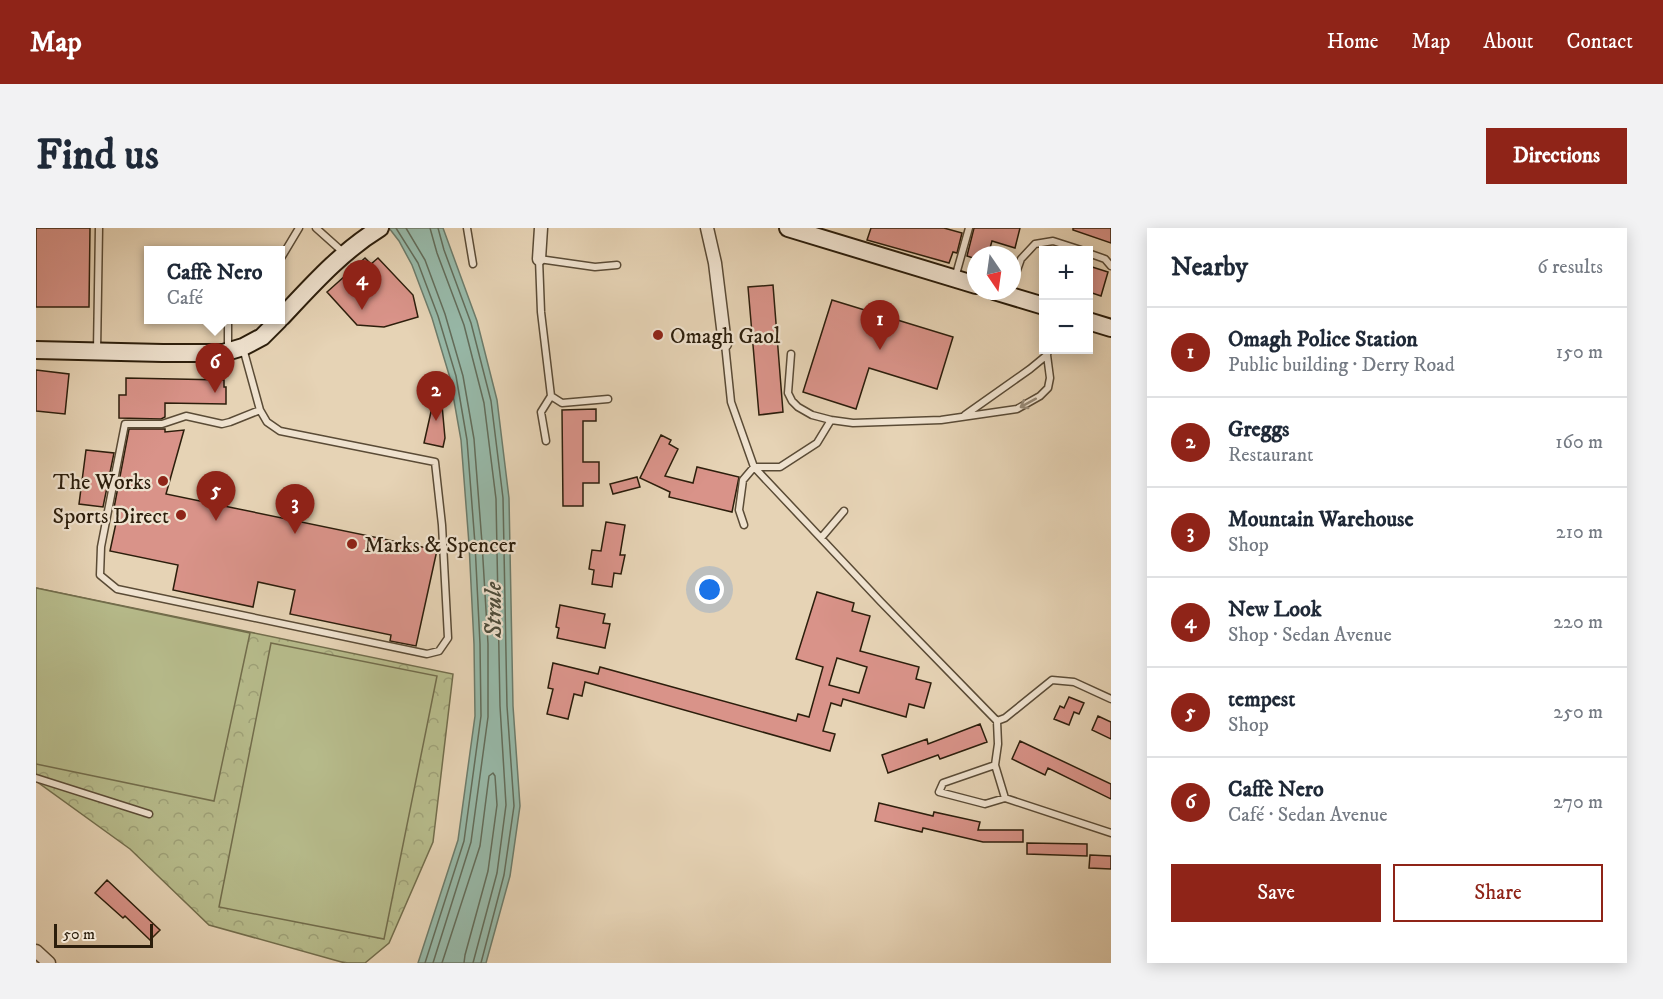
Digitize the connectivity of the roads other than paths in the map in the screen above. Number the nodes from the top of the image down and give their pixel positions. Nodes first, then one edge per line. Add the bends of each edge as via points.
1 (99, 228) edge
2 (300, 228) edge
3 (316, 228) edge
4 (467, 228) edge
5 (541, 228) edge
6 (707, 228) edge
7 (788, 228) edge
8 (969, 228) edge
9 (373, 232) edge
10 (1070, 246) edge
11 (285, 252) edge
12 (344, 254) junction
13 (1093, 254) edge
14 (1021, 258) edge
15 (539, 259) junction
16 (473, 264) dead end
17 (617, 265) dead end
18 (1111, 266) edge
19 (954, 279) junction
20 (967, 283) edge
21 (1021, 296) edge
22 (1039, 304) edge
23 (285, 314) edge
24 (1093, 322) edge
25 (229, 324) edge
26 (275, 324) edge
27 (1111, 328) edge
28 (725, 344) joint
29 (236, 349) junction
30 (36, 350) edge
31 (98, 352) junction
32 (791, 354) dead end
33 (1045, 354) edge
34 (1047, 354) edge
35 (551, 396) junction
36 (608, 399) dead end
37 (979, 405) junction
38 (260, 410) junction
39 (987, 413) junction
40 (964, 416) junction
41 (831, 420) junction
42 (546, 441) dead end
43 (754, 467) junction
44 (844, 511) dead end
45 (744, 525) dead end
46 (821, 538) junction
47 (1111, 699) edge
48 (997, 721) junction
49 (995, 765) junction
50 (36, 778) edge
51 (1005, 798) junction
52 (149, 814) dead end
53 (1111, 832) edge
54 (36, 951) edge
55 (49, 963) edge

1 - 31 lane
2 - 11 lane
3 - 12 lane
4 - 16 lane
5 - 15 street
6 - 28 street
7 - 19 main road
8 - 19 lane
9 - 12 main road
10 - 14 lane via 1053,240 1035,244
12 - 23 main road
13 - 18 lane
15 - 17 lane via 595,267
15 - 35 lane
19 - 20 main road
21 - 22 main road
24 - 27 main road
25 - 29 lane
26 - 29 main road via 262,337
28 - 43 lane via 731,402
29 - 31 main road
29 - 38 lane
30 - 31 main road
32 - 41 lane via 788,393 792,401 812,415
33 - 37 lane
34 -> 39 lane via 1050,378 1048,388 1040,396 1017,409
35 - 36 lane via 562,403
35 - 42 lane via 541,412
37 - 39 lane
37 - 40 lane
38 - 38 lane via 222,424 186,416 162,424 125,424 101,547 100,575 117,589 427,654 439,651 448,638 435,462 287,433 267,422
39 - 40 lane
40 - 41 lane via 853,423
41 - 43 lane via 817,443 780,467
43 - 45 lane via 743,480 739,510
43 - 46 lane
44 - 46 lane
46 - 48 lane
47 - 48 lane via 1074,682 1052,680
48 - 49 lane
49 - 51 lane
49 - 51 lane via 943,783 939,792 985,804
50 - 52 lane
51 - 53 lane
54 - 55 street

